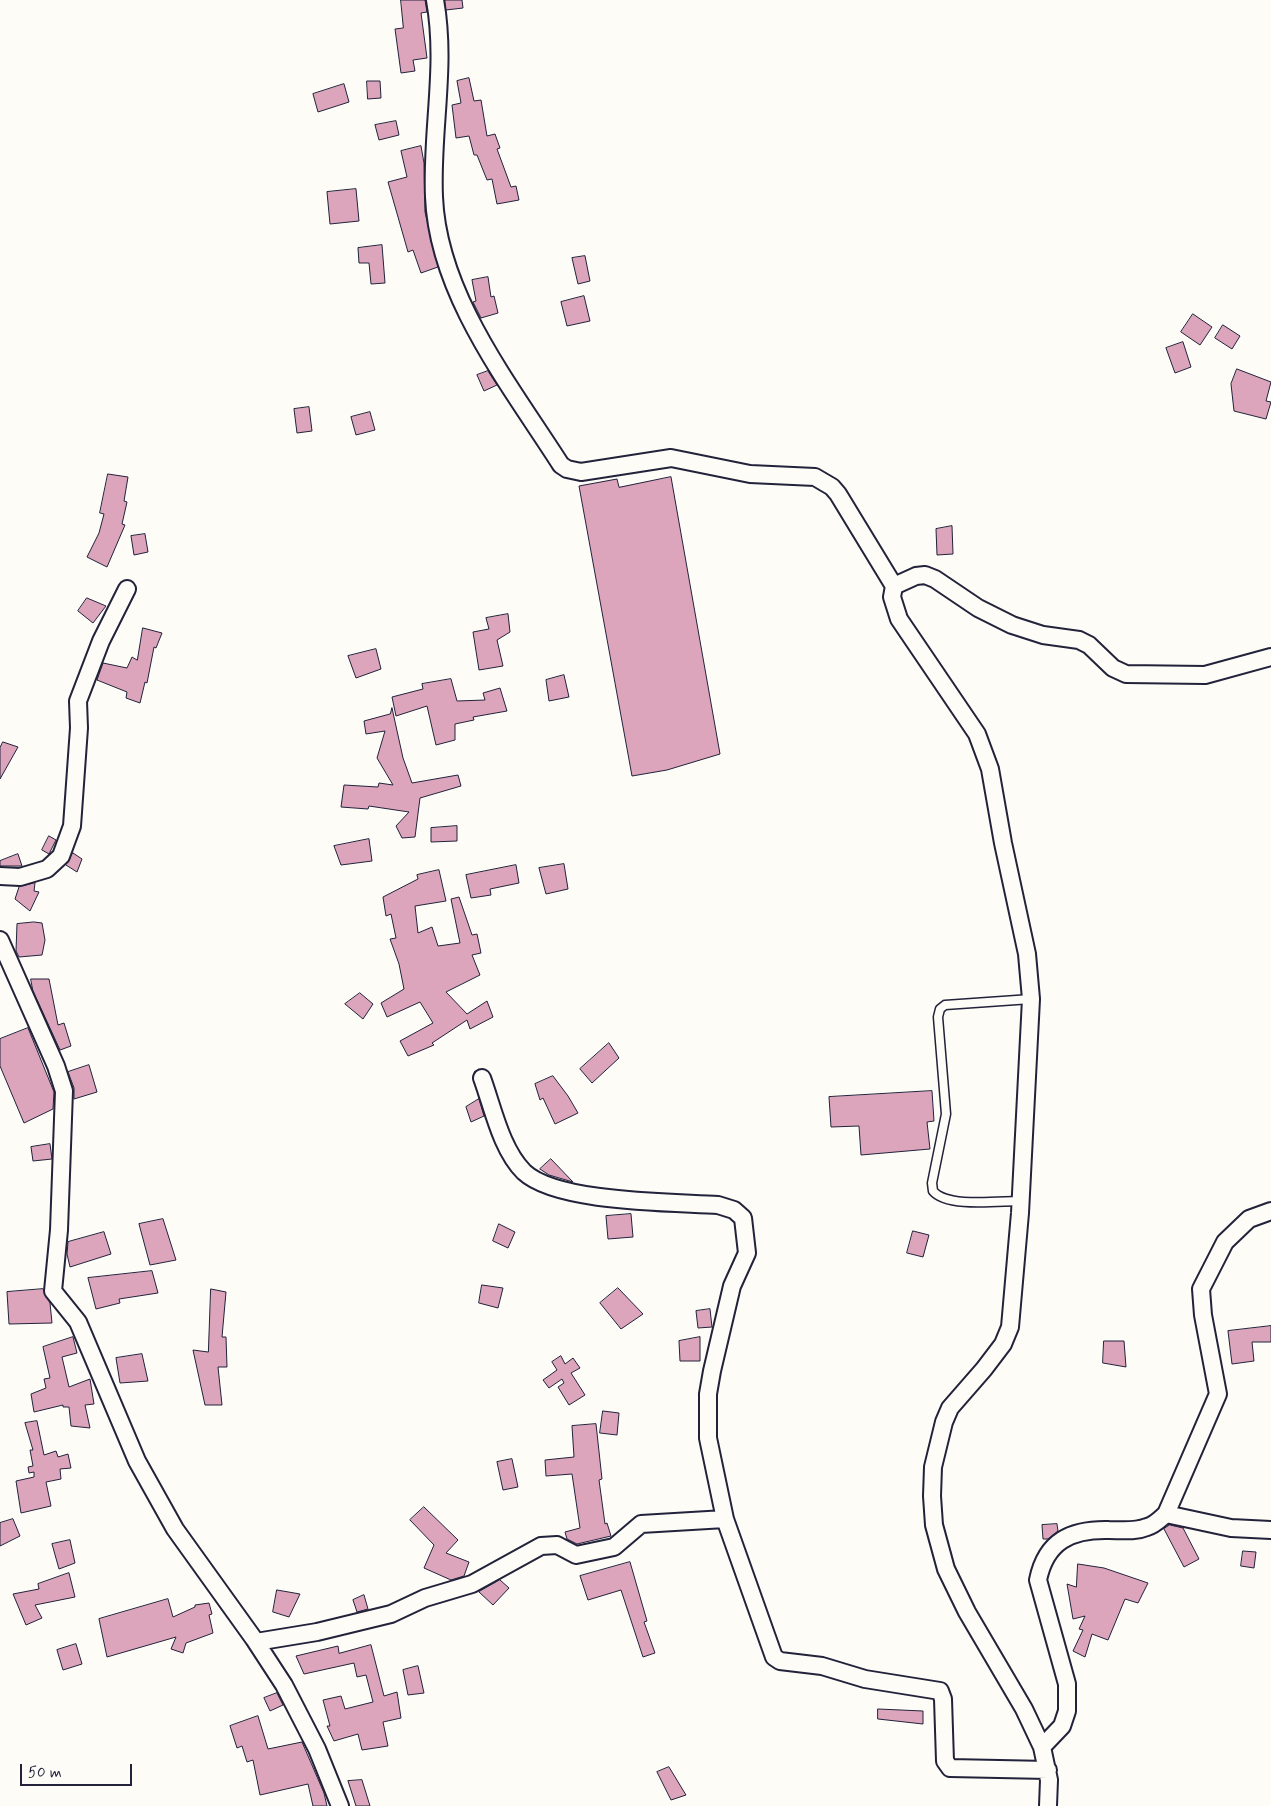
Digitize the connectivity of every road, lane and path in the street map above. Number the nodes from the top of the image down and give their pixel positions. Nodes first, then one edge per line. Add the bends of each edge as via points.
1 (435, 0) edge
2 (894, 586) junction
3 (126, 589) dead end
4 (1271, 657) edge
5 (0, 876) edge
6 (0, 940) edge
7 (1031, 999) junction
8 (482, 1078) dead end
9 (1020, 1201) junction
10 (1271, 1211) edge
11 (1166, 1514) junction
12 (725, 1519) junction
13 (1271, 1530) edge
14 (256, 1642) junction
15 (1042, 1747) junction
16 (1048, 1770) junction
17 (340, 1806) edge
18 (1048, 1806) edge

1 - 2 street via 441,64 434,199 448,265 465,312 561,465 566,470 581,472 671,458 750,474 815,477 832,486 838,494
2 - 4 street via 925,575 1012,625 1044,635 1079,640 1113,668 1126,674 1205,675
2 - 7 street via 892,597 899,619 977,734 990,769 1027,954
3 - 5 street via 78,701 72,826 61,856 47,869 20,877
6 - 14 street via 64,1090 54,1291 78,1322 136,1461 175,1528
7 - 9 street
7 - 9 lane via 945,1005 938,1017 946,1114 933,1191 942,1198 955,1200
8 - 12 street via 506,1142 524,1172 535,1179 566,1191 610,1198 718,1205 734,1210 743,1218 747,1253 732,1286 708,1394 710,1456
9 - 15 street via 1010,1326 1003,1344 950,1408 933,1467 932,1496 934,1525 946,1569
10 - 11 street via 1249,1219 1231,1236 1216,1256 1201,1289 1218,1394
11 - 13 street via 1231,1528
11 - 15 street via 1155,1524 1140,1529 1078,1532 1060,1540 1041,1566 1038,1580 1067,1684 1067,1711 1062,1726
12 - 14 street via 641,1524 614,1546 576,1555 557,1545 541,1546 472,1584 425,1598 391,1614 317,1632
12 - 16 street via 776,1659 822,1666 865,1679 940,1691 945,1761 950,1768
14 - 17 street via 300,1714
15 - 16 street
16 - 18 street

